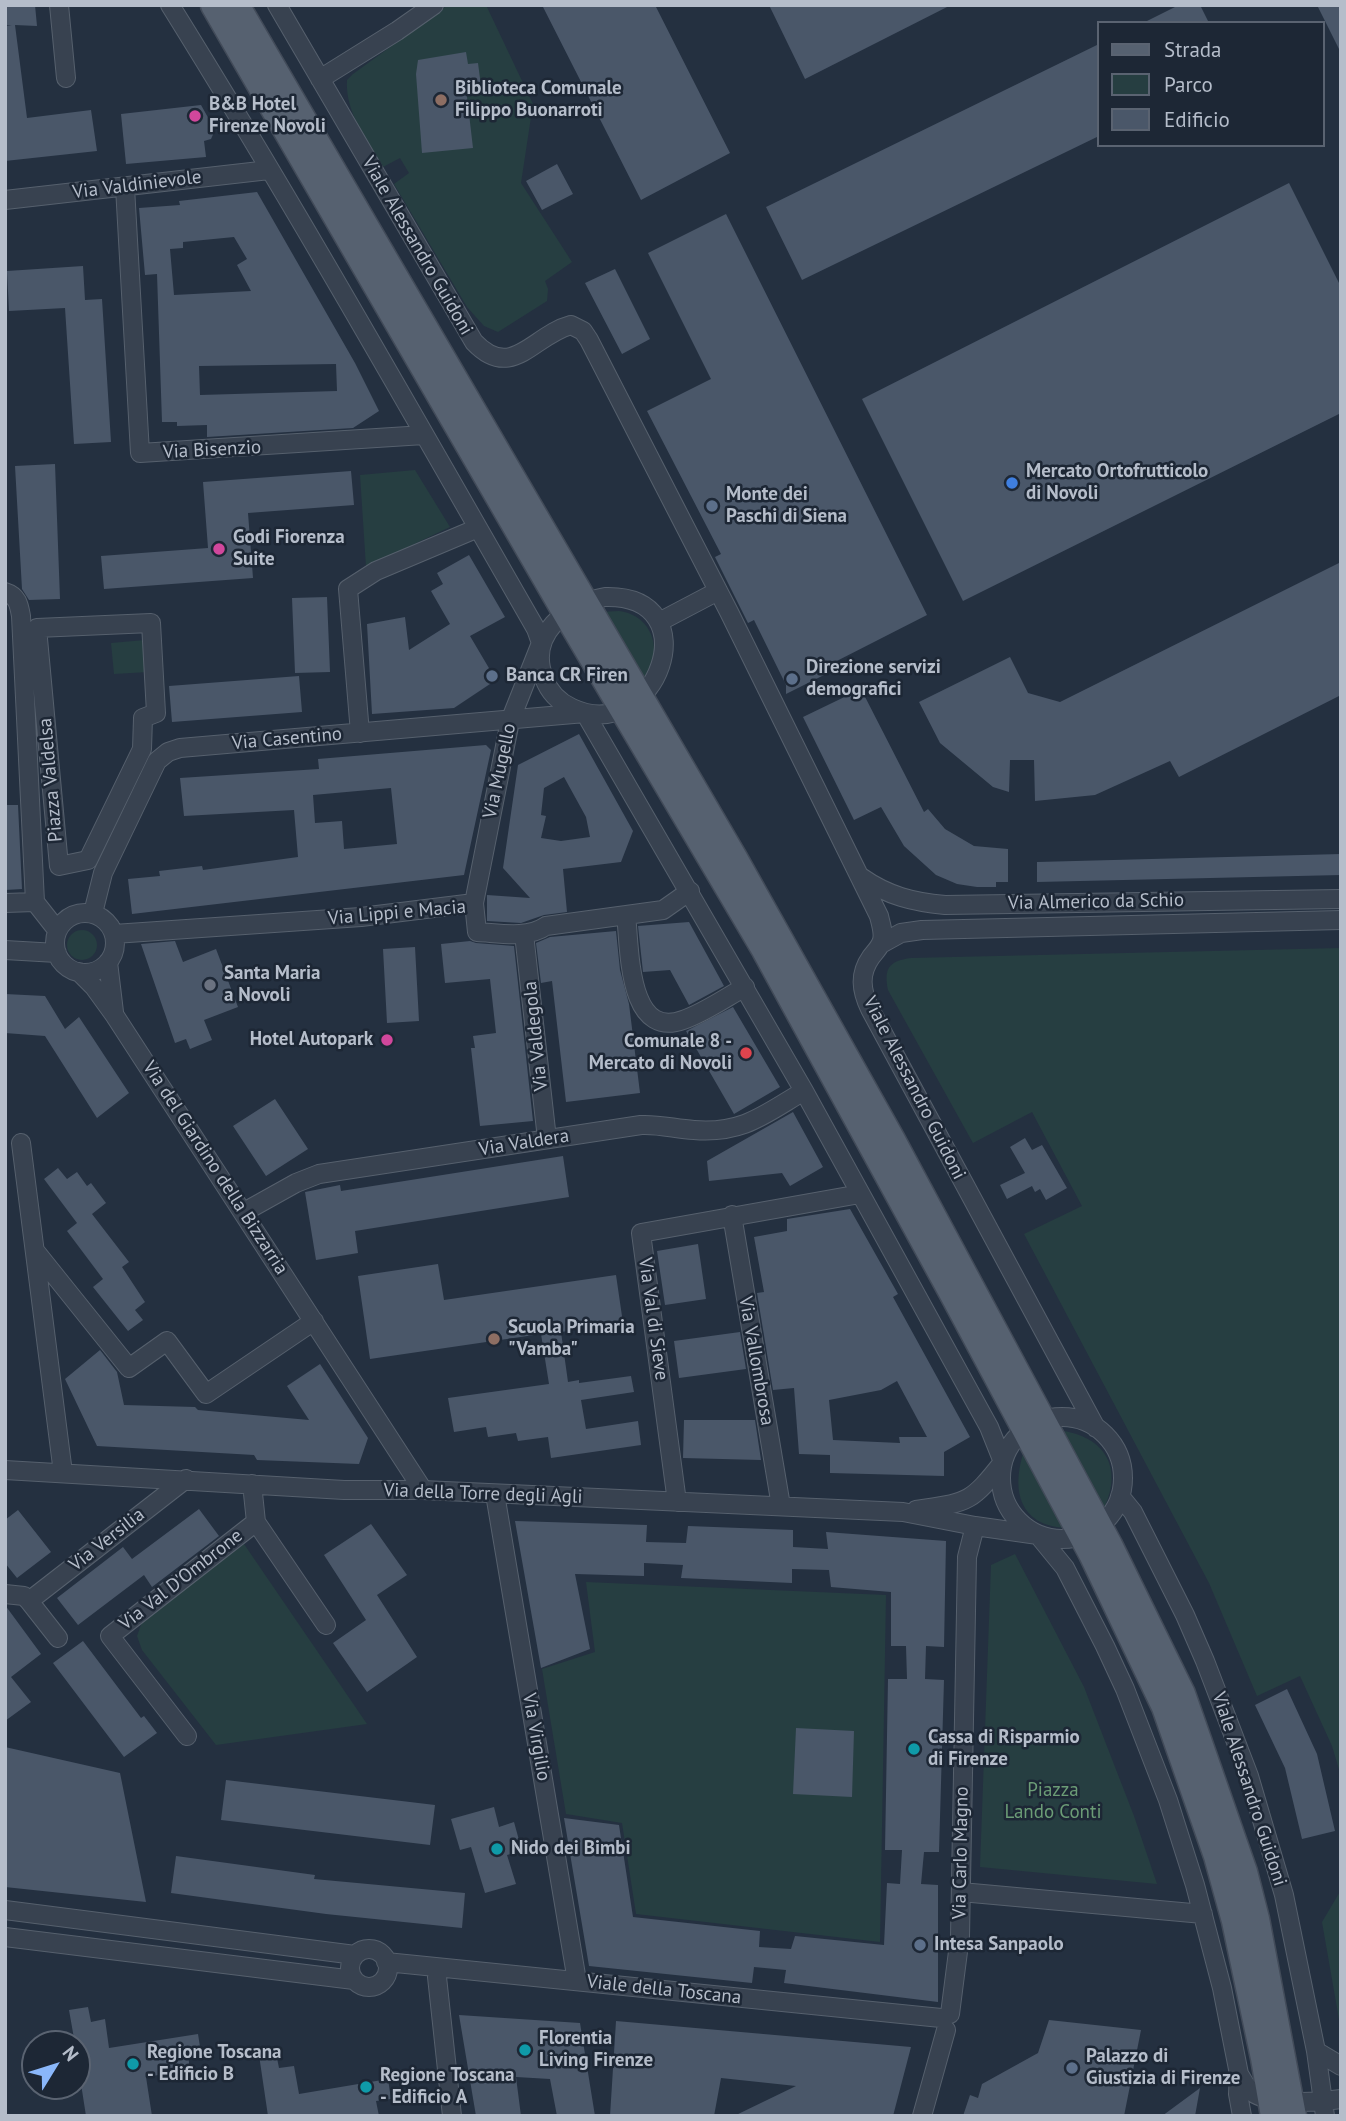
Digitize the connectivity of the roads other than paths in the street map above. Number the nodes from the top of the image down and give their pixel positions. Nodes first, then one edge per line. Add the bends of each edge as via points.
1 (59, 5) edge
2 (170, 5) edge
3 (214, 5) edge
4 (236, 5) edge
5 (277, 5) edge
6 (433, 5) edge
7 (66, 78) dead end
8 (320, 79) junction
9 (269, 170) junction
10 (125, 187) junction
11 (5, 200) edge
12 (424, 435) junction
13 (478, 527) junction
14 (718, 591) junction
15 (5, 592) edge
16 (575, 608) junction
17 (659, 622) junction
18 (37, 628) joint
19 (541, 643) junction
20 (631, 703) junction
21 (585, 713) junction
22 (515, 720) junction
23 (360, 733) junction
24 (859, 876) junction
25 (690, 891) junction
26 (1341, 898) edge
27 (35, 902) junction
28 (5, 903) edge
29 (474, 903) junction
30 (93, 913) junction
31 (626, 915) junction
32 (1341, 920) edge
33 (57, 930) junction
34 (114, 934) junction
35 (524, 934) junction
36 (881, 944) junction
37 (5, 950) edge
38 (57, 953) junction
39 (108, 962) junction
40 (79, 972) junction
41 (745, 987) junction
42 (115, 1016) junction
43 (804, 1091) junction
44 (547, 1139) junction
45 (21, 1143) dead end
46 (860, 1194) junction
47 (244, 1212) junction
48 (732, 1215) junction
49 (36, 1252) junction
50 (314, 1321) junction
51 (1033, 1425) junction
52 (1096, 1428) junction
53 (1003, 1462) junction
54 (5, 1470) edge
55 (63, 1473) junction
56 (186, 1479) junction
57 (252, 1484) junction
58 (423, 1490) junction
59 (495, 1494) junction
60 (1120, 1496) junction
61 (677, 1502) junction
62 (781, 1506) junction
63 (903, 1512) junction
64 (256, 1522) junction
65 (975, 1526) junction
66 (1091, 1531) junction
67 (1038, 1535) junction
68 (5, 1594) edge
69 (29, 1601) junction
70 (326, 1625) dead end
71 (58, 1638) dead end
72 (187, 1736) dead end
73 (961, 1892) junction
74 (5, 1910) edge
75 (1203, 1914) junction
76 (5, 1937) edge
77 (355, 1955) junction
78 (387, 1967) junction
79 (437, 1977) junction
80 (354, 1980) junction
81 (577, 1981) junction
82 (945, 2022) junction
83 (1316, 2051) junction
84 (1341, 2066) edge
85 (1239, 2074) junction
86 (1341, 2099) edge
87 (1281, 2108) edge
88 (1324, 2109) edge
89 (452, 2116) edge
90 (922, 2116) edge
91 (1242, 2116) edge

1 - 7 street
2 - 9 street
3 - 16 main road, Viale Alessandro Guidoni
4 - 16 main road, Viale Alessandro Guidoni
5 - 8 street, Viale Alessandro Guidoni
6 - 8 street
8 - 14 street, Viale Alessandro Guidoni via 482,351 508,359 562,328 571,325 583,331
9 - 10 street, Via Valdinievole
9 - 12 street
10 - 11 street, Via Valdinievole
10 - 12 street, Via Bisenzio via 140,453
12 - 13 street
13 - 19 street
13 - 23 street via 376,571 348,589
14 - 17 street
14 - 24 street, Viale Alessandro Guidoni
15 - 27 street, Piazza Valdelsa via 14,595 21,616
16 - 17 street via 605,597 626,598 646,607
16 - 19 street via 553,624
16 - 20 main road, Viale Alessandro Guidoni
17 - 20 street via 663,659 653,682
18 - 18 street, Piazza Valdelsa via 151,623 156,713 142,718 142,749 88,860 59,866
19 - 21 street via 540,668 552,693
19 - 22 street, Via Mugello
20 - 21 street via 606,714
20 - 51 main road, Viale Alessandro Guidoni via 734,859 892,1140
21 - 22 street, Via Casentino
21 - 25 street
22 - 23 street, Via Casentino
22 - 29 street, Via Mugello
23 - 30 street, Via Casentino via 180,748 162,756 103,873
24 - 26 street, Via Almerico da Schio via 901,899 945,905
24 - 36 street, Viale Alessandro Guidoni via 879,916
25 - 31 street, Via Lippi e Macia via 663,910
25 - 41 street
27 - 28 street
27 - 33 street
29 - 34 street, Via Lippi e Macia via 361,917
29 - 35 street, Via Lippi e Macia via 477,932
30 - 33 street via 72,915
30 - 34 street via 106,921
31 - 35 street, Via Lippi e Macia via 546,926
31 - 41 street via 636,995 651,1016 667,1022 683,1020
32 - 36 street, Via Almerico da Schio via 922,930 901,933
33 - 38 street
34 - 39 street
35 - 44 street, Via Valdegola
36 - 52 street, Viale Alessandro Guidoni via 863,974 870,1009
37 - 38 street
38 - 40 street via 66,967
39 - 40 street via 92,972
39 - 42 street, Via del Giardino della Bizzarria
40 - 42 street, Via del Giardino della Bizzarria
41 - 43 street
42 - 47 street, Via del Giardino della Bizzarria
43 - 44 street, Via Valdera via 733,1128 640,1125
43 - 46 street
44 - 47 street, Via Valdera via 307,1178
45 - 49 street
46 - 48 street, Via Val di Sieve
46 - 53 street via 989,1427
47 - 50 street, Via del Giardino della Bizzarria
48 - 61 street, Via Val di Sieve via 641,1233
48 - 62 street, Via Vallombrosa
49 - 50 street via 129,1368 167,1341 206,1394
49 - 55 street
50 - 58 street, Via del Giardino della Bizzarria
51 - 52 street via 1064,1417
51 - 53 street via 1011,1444
51 - 66 main road, Viale Alessandro Guidoni
52 - 60 street, Viale Alessandro Guidoni via 1118,1455
53 - 63 street, Via della Torre degli Agli via 970,1499
53 - 67 street via 1001,1484 1007,1505 1020,1523
54 - 55 street, Via della Torre degli Agli
55 - 56 street, Via della Torre degli Agli
56 - 57 street, Via della Torre degli Agli
56 - 69 street, Via Versilia
57 - 58 street, Via della Torre degli Agli
57 - 64 street, Via Val D'Ombrone
58 - 59 street, Via della Torre degli Agli
59 - 61 street, Via della Torre degli Agli
59 - 81 street, Via Virgilio
60 - 66 street via 1114,1510
60 - 83 street, Viale Alessandro Guidoni via 1133,1512 1185,1615 1249,1776 1284,1895
61 - 62 street, Via della Torre degli Agli
62 - 63 street, Via della Torre degli Agli
63 - 65 street, Via della Torre degli Agli
64 - 70 street
64 - 72 street, Via Val D'Ombrone via 110,1636
65 - 67 street, Via della Torre degli Agli
65 - 73 street, Via Carlo Magno via 967,1556
66 - 67 street via 1060,1539
66 - 87 main road, Viale Alessandro Guidoni via 1182,1694 1244,1872 1256,1919
67 - 75 street via 1065,1568 1125,1689 1168,1800
68 - 69 street
69 - 71 street
73 - 75 street
73 - 82 street, Via Carlo Magno via 960,1936
74 - 77 street, Viale della Toscana
75 - 85 street
76 - 80 street, Viale della Toscana
77 - 78 street, Viale della Toscana via 373,1950 383,1956
77 - 80 street via 350,1964
78 - 79 street, Viale della Toscana
78 - 80 street, Viale della Toscana via 385,1978 376,1986
78 - 81 street, Viale della Toscana
79 - 82 street, Viale della Toscana
79 - 89 street
81 - 82 street, Viale della Toscana
82 - 90 street, Via Carlo Magno
83 - 84 street
83 - 88 street, Viale Alessandro Guidoni
85 - 87 street via 1253,2093
85 - 91 street
86 - 88 street
87 - 88 street

